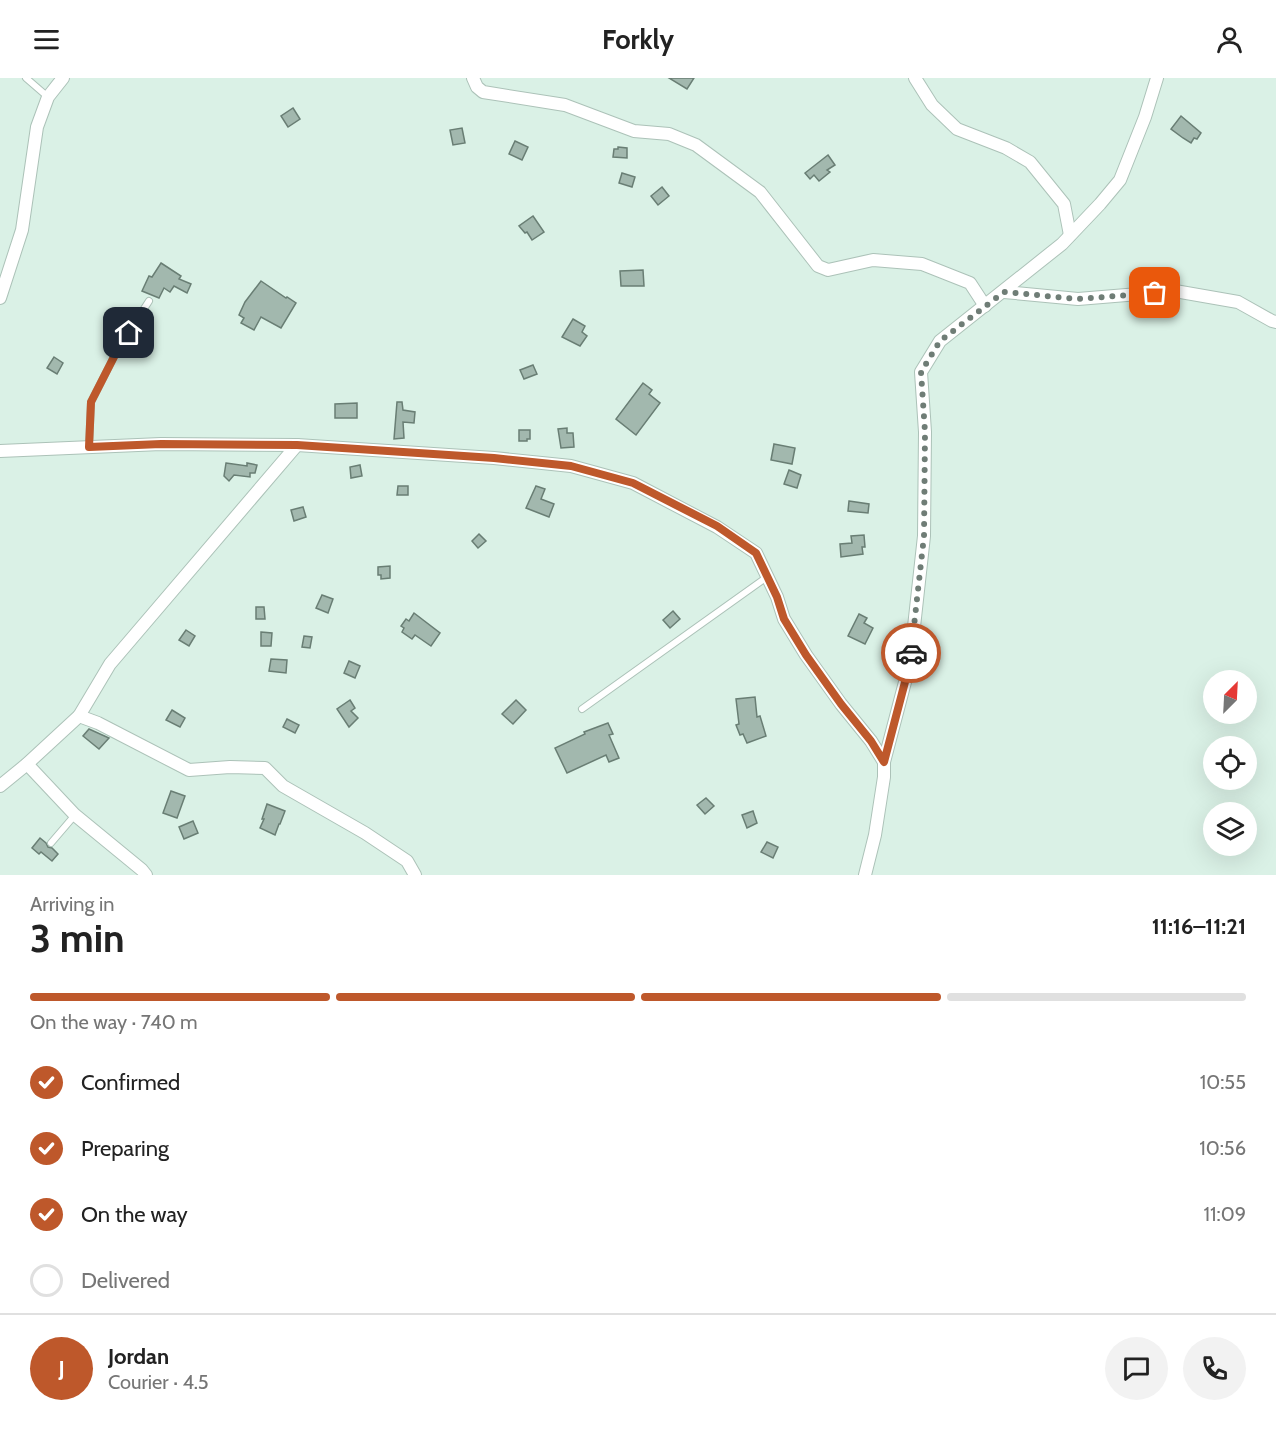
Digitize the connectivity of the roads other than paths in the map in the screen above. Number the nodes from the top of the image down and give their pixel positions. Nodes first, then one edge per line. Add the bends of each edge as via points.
1 (26, 78) edge
2 (63, 78) edge
3 (472, 78) edge
4 (915, 78) edge
5 (1158, 78) edge
6 (48, 97) junction
7 (1070, 235) junction
8 (1004, 292) junction
9 (0, 298) edge
10 (149, 302) dead end
11 (985, 306) junction
12 (1276, 322) edge
13 (297, 445) junction
14 (89, 447) junction
15 (0, 451) edge
16 (767, 577) junction
17 (582, 709) dead end
18 (80, 716) junction
19 (884, 762) junction
20 (27, 764) junction
21 (0, 786) edge
22 (75, 815) junction
23 (51, 843) dead end
24 (146, 875) edge
25 (414, 875) edge
26 (865, 875) edge

1 - 6 lane
2 - 6 street
3 - 11 street via 483,92 565,105 634,131 669,134 696,145 760,192 818,266 828,270 873,260 922,264 970,283
4 - 7 street via 932,105 957,129 1030,162 1064,204
5 - 7 street via 1120,180
6 - 9 street via 38,127 22,230
7 - 8 street
8 - 11 street
8 - 12 street via 1078,299 1175,291 1238,302
10 - 14 lane via 118,349 91,402
11 - 19 street via 940,341 921,372 924,536 910,663
13 - 14 street
13 - 16 street via 571,466 633,483 717,526 756,553
13 - 18 street via 110,664
14 - 15 street
16 - 17 lane
16 - 19 street via 784,619 806,655
18 - 20 street
18 - 25 street via 189,770 265,768 283,786 407,861
19 - 26 street via 875,835
20 - 21 street
20 - 22 street
22 - 23 lane
22 - 24 street

